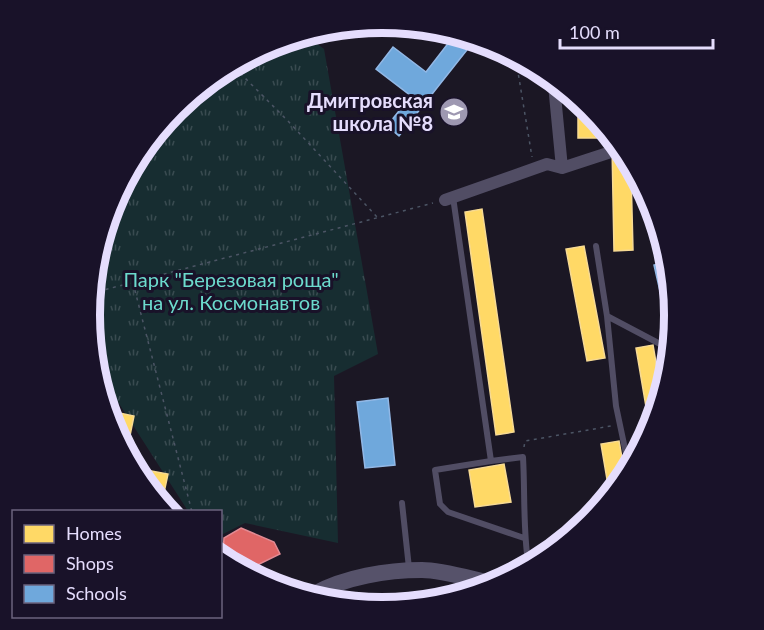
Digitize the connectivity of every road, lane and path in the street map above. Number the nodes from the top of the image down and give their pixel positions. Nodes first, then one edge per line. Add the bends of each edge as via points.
1 (517, 68) edge
2 (240, 72) edge
3 (555, 92) edge
4 (612, 151) edge
5 (562, 168) junction
6 (534, 169) junction
7 (449, 198) junction
8 (378, 218) junction
9 (596, 246) dead end
10 (133, 283) junction
11 (101, 291) edge
12 (607, 316) junction
13 (662, 347) edge
14 (620, 424) junction
15 (626, 455) edge
16 (523, 457) junction
17 (491, 461) junction
18 (402, 503) dead end
19 (191, 510) edge
20 (524, 538) junction
21 (527, 556) edge
22 (409, 571) junction
23 (478, 580) edge
24 (321, 590) edge

1 - 6 path
2 - 8 path
3 - 5 street
4 - 5 street
5 - 6 street via 548,164
6 - 7 street
7 - 8 path
7 - 17 lane
8 - 10 path
9 - 12 lane
10 - 11 path
10 - 19 path
12 - 13 lane
12 - 14 lane
14 - 15 lane
14 - 16 path via 525,441
16 - 17 lane
16 - 20 lane
17 - 20 lane via 435,470 440,504 448,512
18 - 22 lane
20 - 21 lane
22 - 23 main road via 424,570
22 - 24 main road via 377,574

